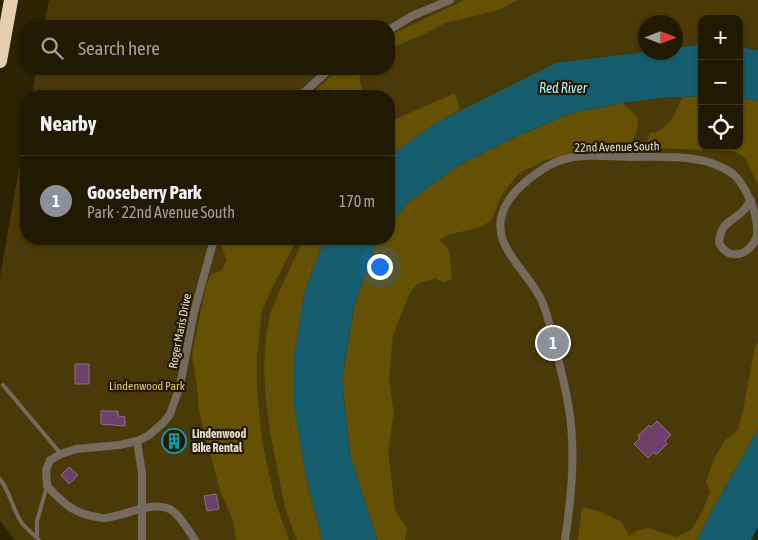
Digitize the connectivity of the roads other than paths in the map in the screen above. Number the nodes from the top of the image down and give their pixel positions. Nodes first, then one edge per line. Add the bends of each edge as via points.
1 (11, 0) edge
2 (450, 0) edge
3 (395, 26) edge
4 (0, 60) edge
5 (323, 75) edge
6 (307, 90) edge
7 (750, 200) junction
8 (212, 245) edge
9 (3, 385) dead end
10 (137, 441) junction
11 (61, 454) junction
12 (0, 479) edge
13 (47, 486) junction
14 (142, 508) junction
15 (38, 539) edge
16 (142, 540) edge
17 (195, 540) edge
18 (565, 540) edge

1 - 4 highway
2 - 3 street
5 - 6 street
7 - 7 street, 22nd Avenue South via 744,211 720,232 719,243 724,251 743,253 752,246 757,236
7 - 18 street, 22nd Avenue South via 744,186 733,174 704,160 588,156 559,161 539,172 507,202 500,228 503,242 541,298 568,408 572,480
8 - 10 street, Roger Maris Drive via 194,312 180,386 170,414 148,436
9 - 11 lane
10 - 11 street, Roger Maris Drive
10 - 14 street via 142,473
11 - 13 street via 50,460 46,470
12 - 15 lane via 22,523
13 - 14 street via 66,505 81,514 103,518
13 - 15 lane via 37,521
14 - 16 street
14 - 17 street via 162,507 173,511

